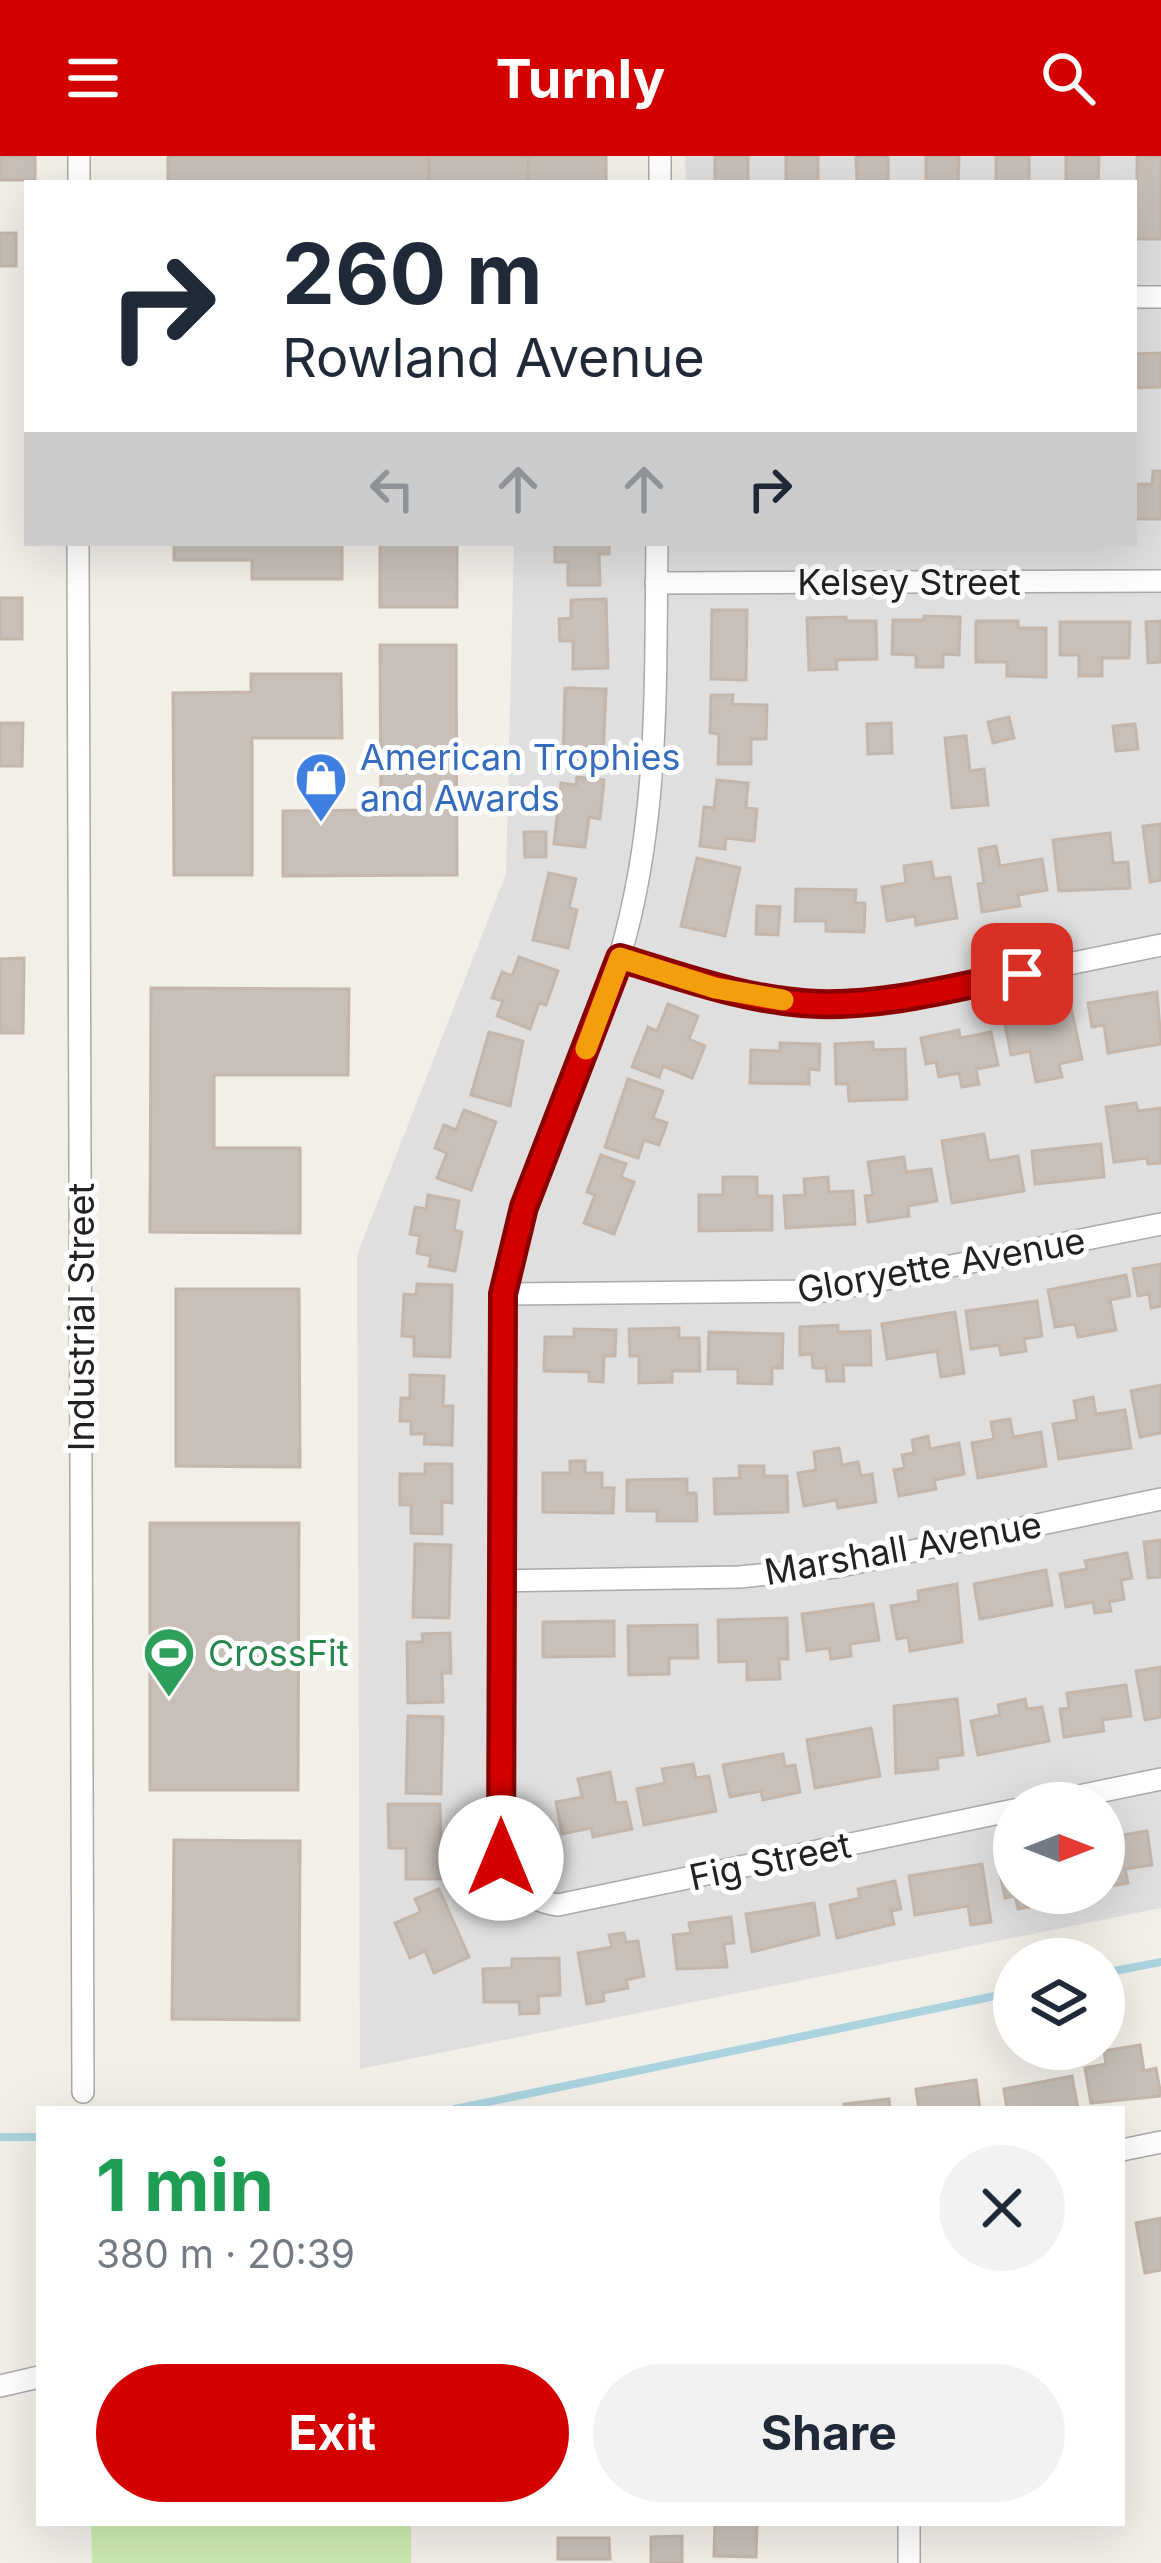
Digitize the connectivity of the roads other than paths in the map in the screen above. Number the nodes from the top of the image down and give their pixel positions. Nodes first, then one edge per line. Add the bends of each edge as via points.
1 (78, 546) edge
2 (657, 546) edge
3 (1161, 581) edge
4 (656, 583) junction
5 (1161, 945) edge
6 (620, 958) junction
7 (1161, 1225) edge
8 (503, 1294) junction
9 (1161, 1499) edge
10 (500, 1581) junction
11 (1161, 1779) edge
12 (1125, 1786) edge
13 (993, 1814) edge
14 (83, 2092) dead end
15 (1161, 2142) edge
16 (1125, 2149) edge
17 (36, 2378) edge
18 (0, 2386) edge
19 (909, 2526) edge
20 (909, 2563) edge

1 - 14 street, Industrial Street
2 - 4 street
3 - 4 street, Kelsey Street
4 - 6 street via 652,794
5 - 6 street via 883,1002 818,1004 715,988
6 - 8 street via 524,1207
7 - 8 street, Gloryette Avenue via 826,1291
8 - 10 street
9 - 10 street, Marshall Avenue via 836,1567
10 - 13 street, Fig Street via 501,1858 527,1895 558,1905
11 - 12 street
15 - 16 street
17 - 18 street
19 - 20 street

